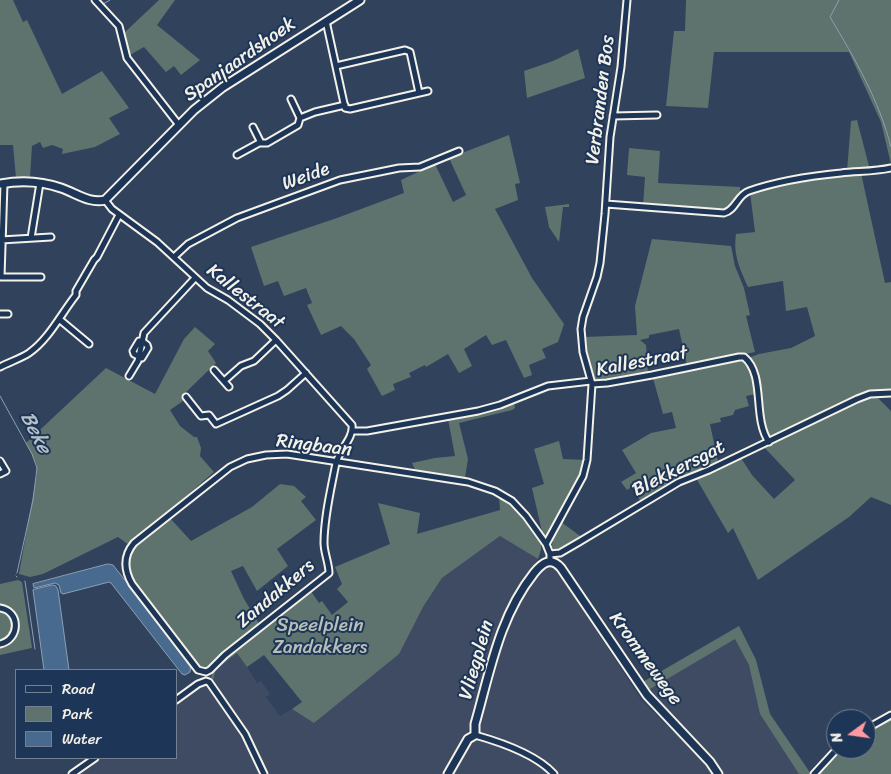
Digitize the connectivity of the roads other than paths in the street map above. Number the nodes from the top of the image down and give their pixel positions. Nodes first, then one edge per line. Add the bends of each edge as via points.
1 (95, 0) edge
2 (360, 0) edge
3 (627, 0) edge
4 (326, 21) junction
5 (336, 66) junction
6 (428, 91) dead end
7 (419, 93) junction
8 (291, 98) dead end
9 (345, 105) junction
10 (656, 115) dead end
11 (613, 116) junction
12 (300, 118) junction
13 (179, 125) junction
14 (253, 127) dead end
15 (261, 143) junction
16 (459, 151) dead end
17 (237, 155) dead end
18 (891, 168) edge
19 (40, 183) junction
20 (2, 184) edge
21 (105, 200) junction
22 (606, 204) junction
23 (119, 215) junction
24 (50, 237) dead end
25 (31, 238) junction
26 (1, 240) edge
27 (174, 257) junction
28 (41, 277) dead end
29 (195, 278) junction
30 (0, 314) edge
31 (8, 314) dead end
32 (59, 319) junction
33 (276, 340) junction
34 (89, 344) dead end
35 (0, 366) edge
36 (214, 370) dead end
37 (306, 373) junction
38 (129, 376) dead end
39 (224, 381) junction
40 (591, 382) junction
41 (230, 387) dead end
42 (891, 393) edge
43 (186, 396) dead end
44 (353, 431) junction
45 (769, 442) junction
46 (0, 461) edge
47 (336, 463) junction
48 (0, 474) edge
49 (546, 544) junction
50 (550, 558) junction
51 (0, 608) edge
52 (0, 644) edge
53 (206, 672) joint
54 (178, 699) edge
55 (891, 715) edge
56 (876, 723) edge
57 (475, 735) junction
58 (94, 759) edge
59 (828, 759) edge
60 (72, 774) edge
61 (264, 774) edge
62 (448, 774) edge
63 (554, 774) edge
64 (718, 774) edge
65 (814, 774) edge

1 - 13 street via 116,21 127,58
2 - 4 street, Spanjaardshoek
3 - 11 street, Verbranden Bos
4 - 5 street
4 - 13 street, Spanjaardshoek via 222,88
5 - 7 street via 405,50 410,52
5 - 9 street
6 - 7 street
7 - 9 street via 350,109
8 - 12 street
9 - 12 street
10 - 11 street
11 - 22 street, Verbranden Bos
12 - 15 street via 298,125 267,143
13 - 21 street, Spanjaardshoek
14 - 15 street
15 - 17 street
16 - 27 street, Weide via 420,166 340,180 237,218 188,244
18 - 22 street via 794,180 750,191 724,214
19 - 20 street
19 - 21 street via 94,201
19 - 25 street
20 - 26 street
21 - 23 street, Kallestraat
22 - 40 street, Verbranden Bos via 600,263 581,328 581,343
23 - 27 street, Kallestraat
23 - 32 street via 76,295
24 - 25 street
25 - 26 street
26 - 28 street via 1,277
27 - 29 street, Kallestraat
29 - 33 street, Kallestraat via 260,324
29 - 38 street via 144,333 138,358
30 - 31 street
32 - 34 street
32 - 35 street via 29,353
33 - 37 street, Kallestraat
33 - 39 street via 254,361 244,364
36 - 39 street
37 - 43 street via 278,396 220,424 213,423 209,415 201,416
37 - 44 street, Kallestraat via 352,425
39 - 41 street
40 - 44 street, Kallestraat via 548,386 478,411
40 - 45 street, Kallestraat via 629,379 744,357 755,375 761,426
40 - 49 street, Kallestraat via 586,468
42 - 45 street, Blekkersgat via 863,396
44 - 47 street
45 - 50 street, Blekkersgat via 679,482
46 - 48 street via 6,471
47 - 49 street, Ringbaan via 484,486 512,501
47 - 53 street, Zandakkers via 324,532 328,573
47 - 53 street, Ringbaan via 287,454 247,459 230,467 197,492 128,550 126,569 132,584 198,670
49 - 50 street, Ringbaan
50 - 57 street, Vliegplein via 535,571 508,614 475,724
50 - 64 street, Krommewege via 562,569 647,695
51 - 52 street via 12,615 16,627 11,639
54 - 61 street via 206,681 214,687 250,744
55 - 56 street
57 - 62 street via 468,739
57 - 63 street via 516,750
58 - 60 street
59 - 65 street

